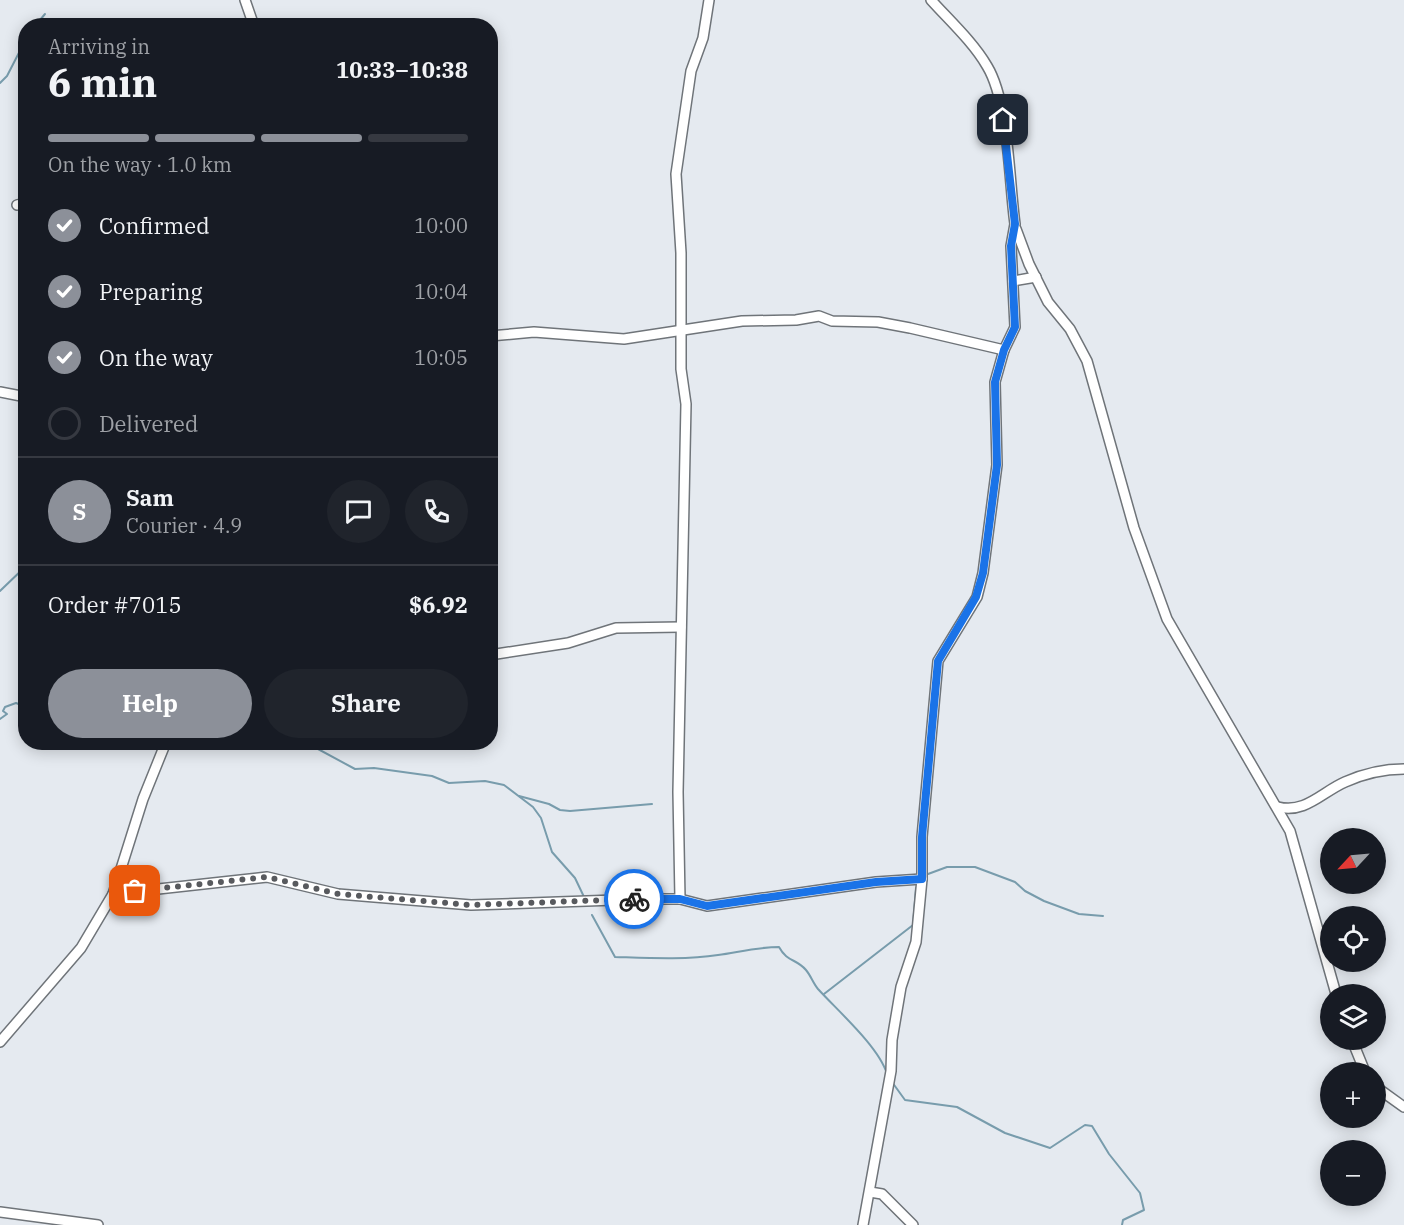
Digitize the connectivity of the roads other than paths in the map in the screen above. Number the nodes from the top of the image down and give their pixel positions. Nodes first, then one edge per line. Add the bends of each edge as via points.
1 (245, 0) edge
2 (709, 0) edge
3 (931, 0) edge
4 (251, 18) edge
5 (1015, 224) junction
6 (1036, 277) junction
7 (1013, 281) junction
8 (680, 330) junction
9 (498, 335) edge
10 (1004, 350) junction
11 (0, 392) edge
12 (18, 395) edge
13 (681, 627) junction
14 (498, 655) edge
15 (163, 750) edge
16 (1404, 769) edge
17 (1278, 807) junction
18 (922, 879) junction
19 (113, 894) junction
20 (680, 899) junction
21 (1333, 984) edge
22 (0, 1042) edge
23 (1386, 1094) edge
24 (1404, 1107) edge
25 (870, 1192) junction
26 (0, 1212) edge
27 (98, 1225) edge
28 (863, 1225) edge
29 (913, 1225) edge

1 - 4 street
2 - 8 street via 703,38 691,71 676,174
3 - 5 street via 958,29 993,78 1003,120
5 - 6 street
5 - 7 street via 1011,246
6 - 7 street
6 - 17 street via 1087,361 1132,522 1167,620
7 - 10 street via 1015,327
8 - 9 street via 624,339 534,332
8 - 10 street via 819,316 832,321 878,322
8 - 13 street via 686,404
10 - 18 street via 995,382 997,465 983,573 976,597 938,661 922,837
11 - 12 street
13 - 14 street via 616,628 568,643
13 - 20 street
15 - 19 street
16 - 17 street via 1345,782 1300,807
17 - 21 street via 1302,866
18 - 20 street via 707,906
18 - 25 street via 916,942 901,987
19 - 20 street via 267,877 338,894 471,905
19 - 22 street via 81,948
23 - 24 street
25 - 28 street
25 - 29 street via 882,1194
26 - 27 street

